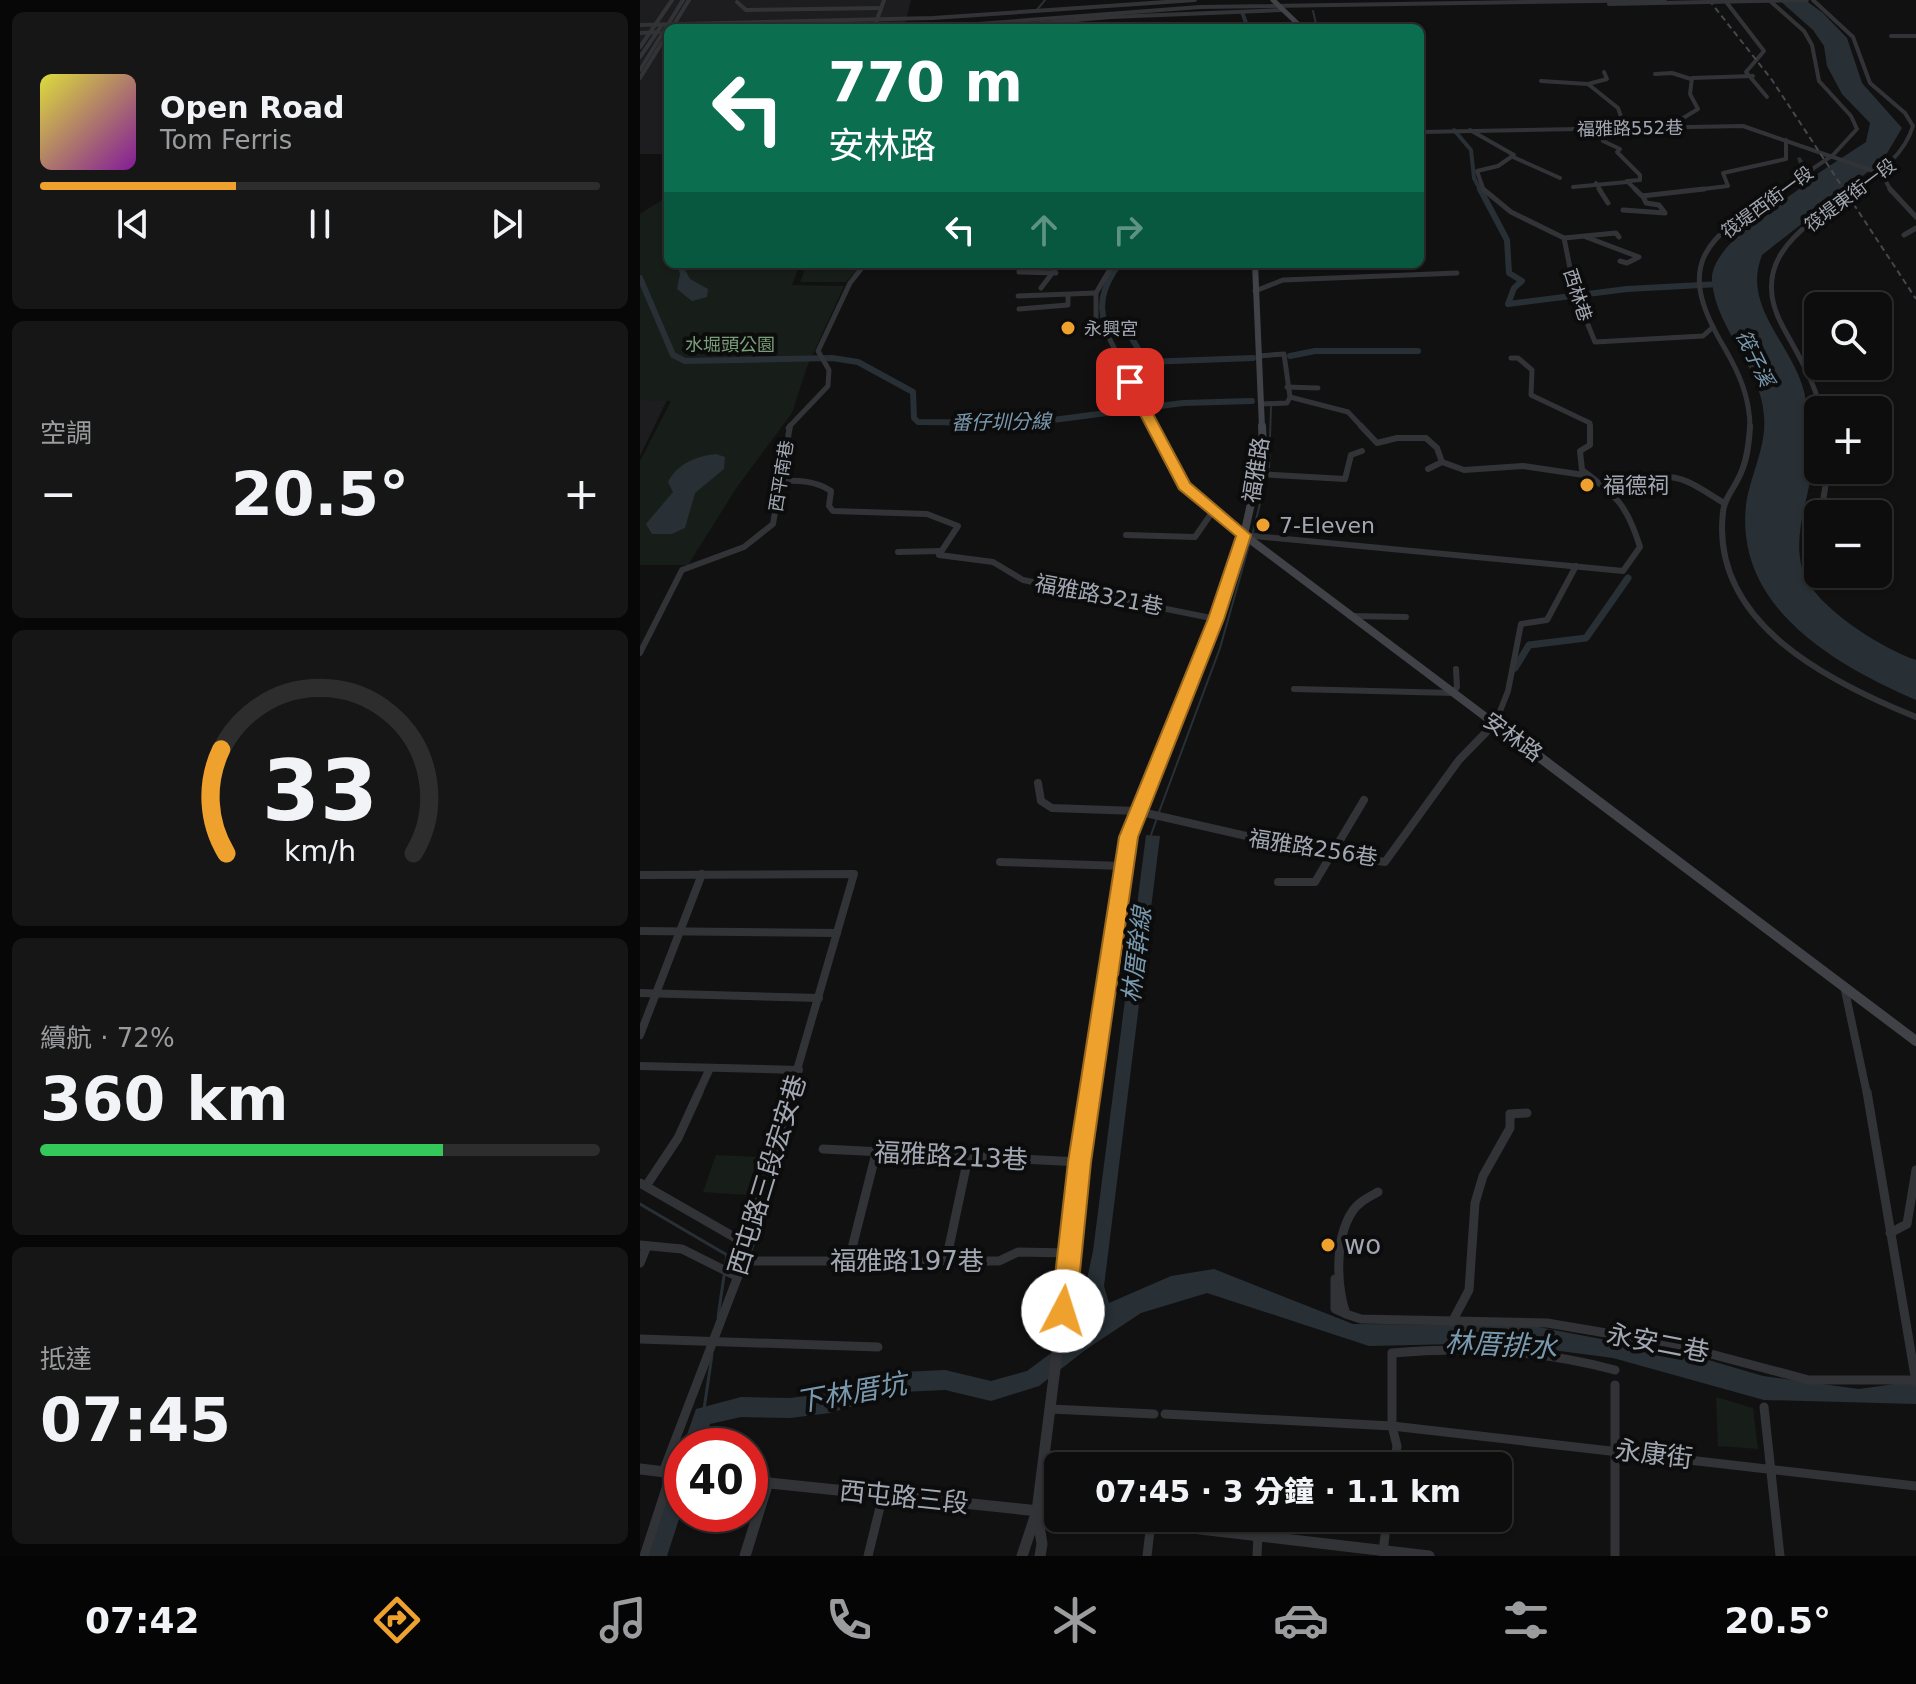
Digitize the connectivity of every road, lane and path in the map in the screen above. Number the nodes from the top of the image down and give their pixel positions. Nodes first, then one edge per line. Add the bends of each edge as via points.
1 (681, 0) edge
2 (884, 0) edge
3 (1195, 0) edge
4 (1421, 0) edge
5 (1657, 0) edge
6 (1665, 0) edge
7 (1769, 0) edge
8 (1807, 0) edge
9 (1813, 0) edge
10 (737, 2) edge
11 (1522, 2) edge
12 (1727, 3) dead end
13 (1277, 4) edge
14 (1609, 4) junction
15 (881, 8) junction
16 (1018, 21) edge
17 (723, 23) junction
18 (666, 24) edge
19 (666, 24) edge
20 (714, 24) edge
21 (760, 24) edge
22 (876, 24) edge
23 (1298, 24) edge
24 (640, 30) edge
25 (662, 30) edge
26 (1891, 36) dead end
27 (1916, 36) edge
28 (640, 47) edge
29 (640, 57) edge
30 (640, 70) edge
31 (1604, 72) dead end
32 (1655, 74) dead end
33 (1753, 76) junction
34 (640, 78) edge
35 (1691, 79) junction
36 (1541, 81) dead end
37 (1588, 84) junction
38 (1767, 97) dead end
39 (1677, 127) junction
40 (1622, 128) junction
41 (1470, 130) junction
42 (1424, 132) edge
43 (1786, 140) junction
44 (1834, 156) junction
45 (1513, 157) junction
46 (1880, 174) junction
47 (1560, 178) dead end
48 (1627, 182) junction
49 (1596, 183) junction
50 (1573, 187) dead end
51 (1643, 196) junction
52 (1608, 203) dead end
53 (1637, 203) dead end
54 (1646, 203) junction
55 (1623, 210) dead end
56 (1916, 217) edge
57 (1916, 228) edge
58 (1904, 235) dead end
59 (1586, 237) junction
60 (1619, 237) dead end
61 (1564, 238) junction
62 (1620, 261) dead end
63 (862, 268) edge
64 (1020, 268) edge
65 (1058, 268) edge
66 (1110, 268) edge
67 (1255, 268) edge
68 (1056, 273) junction
69 (1457, 273) dead end
70 (1041, 288) dead end
71 (1255, 291) junction
72 (1096, 293) junction
73 (1068, 295) junction
74 (1018, 296) dead end
75 (1019, 309) dead end
76 (1713, 327) junction
77 (1258, 356) junction
78 (1511, 358) dead end
79 (1287, 387) junction
80 (1318, 388) dead end
81 (1817, 396) edge
82 (1290, 397) junction
83 (1261, 404) junction
84 (1362, 451) dead end
85 (1442, 462) junction
86 (1428, 469) dead end
87 (1261, 474) junction
88 (1584, 475) junction
89 (781, 481) junction
90 (1609, 490) junction
91 (1724, 503) junction
92 (1213, 511) junction
93 (1126, 535) dead end
94 (1250, 537) junction
95 (941, 551) junction
96 (898, 552) dead end
97 (1576, 566) junction
98 (1350, 616) junction
99 (1406, 617) dead end
100 (1216, 619) junction
101 (640, 653) edge
102 (1456, 669) dead end
103 (1294, 689) dead end
104 (1453, 693) junction
105 (1916, 717) edge
106 (1495, 725) junction
107 (1038, 783) dead end
108 (1364, 800) dead end
109 (1137, 811) junction
110 (1330, 853) junction
111 (1000, 862) dead end
112 (1123, 866) junction
113 (702, 874) junction
114 (640, 875) edge
115 (1278, 882) dead end
116 (640, 931) edge
117 (680, 931) junction
118 (837, 933) junction
119 (1844, 984) junction
120 (640, 993) edge
121 (656, 994) junction
122 (819, 998) junction
123 (640, 1035) edge
124 (1916, 1041) edge
125 (640, 1066) edge
126 (710, 1068) junction
127 (799, 1070) junction
128 (1527, 1113) dead end
129 (823, 1149) dead end
130 (876, 1153) junction
131 (968, 1158) junction
132 (1080, 1162) junction
133 (1916, 1170) edge
134 (643, 1185) edge
135 (1378, 1192) dead end
136 (1890, 1233) junction
137 (751, 1242) junction
138 (1338, 1245) dead end
139 (644, 1246) edge
140 (1069, 1253) junction
141 (849, 1260) junction
142 (743, 1261) junction
143 (946, 1261) junction
144 (640, 1263) edge
145 (736, 1276) junction
146 (1346, 1314) junction
147 (1452, 1322) junction
148 (640, 1339) edge
149 (714, 1342) junction
150 (878, 1347) dead end
151 (1615, 1370) dead end
152 (1916, 1381) edge
153 (1615, 1385) dead end
154 (1764, 1407) dead end
155 (1051, 1409) junction
156 (1392, 1426) junction
157 (688, 1428) edge
158 (1613, 1449) junction
159 (1396, 1452) edge
160 (1771, 1467) junction
161 (640, 1469) edge
162 (664, 1472) edge
163 (768, 1482) edge
164 (1916, 1486) edge
165 (883, 1495) junction
166 (664, 1501) edge
167 (1037, 1511) junction
168 (1044, 1512) edge
169 (752, 1532) edge
170 (1150, 1532) edge
171 (1233, 1532) edge
172 (1385, 1532) edge
173 (1258, 1535) junction
174 (1383, 1553) edge
175 (644, 1556) edge
176 (745, 1556) edge
177 (868, 1556) edge
178 (1022, 1556) edge
179 (1040, 1556) edge
180 (1147, 1556) edge
181 (1257, 1556) edge
182 (1429, 1556) edge
183 (1615, 1556) edge
184 (1780, 1556) edge

1 - 18 street
1 - 19 street
2 - 15 street
3 - 16 street
4 - 13 street
5 - 6 street, bridge
5 - 11 street
5 - 14 street
7 - 44 street, 筏堤西街一段 via 1802,28 1813,47 1814,70 1824,90 1856,122 1853,138
8 - 14 street, bridge
9 - 46 street, 筏堤東街一段 via 1853,37 1865,76 1913,125 1911,144
10 - 15 street via 746,10
11 - 13 street
11 - 14 street
12 - 33 street via 1764,51 1746,72
13 - 16 street
13 - 23 main road
15 - 22 street
16 - 22 street
16 - 22 street
17 - 20 street
17 - 21 street
17 - 22 street
24 - 25 street
24 - 25 street
25 - 28 street
25 - 29 street
25 - 30 street
25 - 34 street
26 - 27 street
31 - 37 street via 1607,79
32 - 35 street
33 - 35 street
33 - 38 street
35 - 39 street via 1690,94 1698,109 1681,117
36 - 37 street
37 - 40 street via 1618,108
39 - 40 street, 福雅路552巷
39 - 43 street, 福雅路552巷 via 1743,126
40 - 41 street, 福雅路552巷
40 - 48 street via 1603,141 1620,149 1617,152 1640,175 1640,180
41 - 42 street, 福雅路552巷
41 - 45 street
43 - 44 street, 福雅路552巷
43 - 51 street via 1786,159 1723,173 1728,186
44 - 46 street, 福雅路552巷
44 - 76 street, 筏堤西街一段 via 1769,197 1705,251 1697,279
45 - 47 street
45 - 61 street, 西林巷 via 1477,171 1480,186 1513,215
46 - 56 street
46 - 81 street, 筏堤東街一段 via 1796,236 1770,273 1774,310
48 - 49 street
48 - 51 street
49 - 50 street
49 - 52 street
51 - 54 street
53 - 54 street
54 - 55 street via 1659,205 1665,213
57 - 58 street
59 - 60 street
59 - 61 street
59 - 62 street, 西林巷 via 1639,257
61 - 76 street, 西林巷 via 1569,272 1595,342 1703,336
63 - 89 street, 西平南巷 via 818,351 829,370 828,386 788,428
64 - 68 street via 1019,272
65 - 68 street
66 - 72 street
67 - 71 main road, 福雅路
68 - 70 street
69 - 71 street via 1283,280
71 - 77 main road, 福雅路
72 - 73 street
72 - 92 street, 安林路 via 1096,325 1106,332 1184,486
73 - 74 street
73 - 75 street via 1068,305
76 - 91 street, 筏堤西街一段 via 1739,373 1750,414 1740,476
77 - 79 street via 1284,354
77 - 83 main road, 福雅路
78 - 88 street via 1532,370 1531,395 1589,421 1590,445 1580,451
79 - 80 street
79 - 82 street
82 - 83 street via 1287,403
82 - 85 street via 1348,412 1377,443 1426,438
83 - 87 main road, 福雅路
84 - 87 street via 1351,455 1345,479
85 - 86 street
85 - 88 street via 1464,470 1523,466
87 - 94 main road, 福雅路
88 - 90 street
89 - 95 street via 826,486 833,511 927,514 958,526
89 - 101 street, 西平南巷 via 773,524 766,534 682,570
90 - 91 street via 1649,494 1666,476 1697,484
90 - 97 street via 1630,514 1639,550 1623,571
91 - 105 street, 筏堤西街一段 via 1722,559 1754,615 1832,677
92 - 93 street via 1195,537
92 - 94 street, 安林路
94 - 97 street via 1284,536 1318,544
94 - 98 main road, 安林路
94 - 100 street, 福雅路
95 - 96 street, 福雅路321巷
95 - 100 street, 福雅路321巷 via 939,555 997,563 1023,580
97 - 106 street, 福雅路256巷 via 1547,620 1521,624 1508,691
98 - 99 street
98 - 104 main road, 安林路
100 - 109 street, 福雅路
102 - 104 street
103 - 104 street
104 - 106 main road, 安林路
106 - 110 street, 福雅路256巷 via 1459,760 1385,862
106 - 119 main road, 安林路
107 - 109 street, 福雅路256巷 via 1041,801 1052,808
108 - 110 street
109 - 110 street, 福雅路256巷
109 - 112 street, 福雅路
110 - 115 street via 1315,882
111 - 112 street
112 - 132 street, 福雅路
113 - 114 street
113 - 117 street
113 - 118 street, 西屯路三段宏安巷 via 854,874
116 - 117 street
117 - 118 street
117 - 121 street
118 - 122 street, 西屯路三段宏安巷
119 - 124 main road, 安林路
119 - 136 street
120 - 121 street
121 - 122 street
121 - 123 street
122 - 127 street, 西屯路三段宏安巷
125 - 126 street
126 - 127 street
126 - 134 street via 678,1138
127 - 137 street, 西屯路三段宏安巷
128 - 147 street via 1510,1114 1510,1128 1483,1176 1475,1203 1469,1290
129 - 130 street, 福雅路213巷
130 - 131 street, 福雅路213巷
130 - 141 street
131 - 132 street, 福雅路213巷
131 - 143 street
132 - 140 street, 福雅路
133 - 136 street via 1907,1224
134 - 137 street
135 - 146 street via 1355,1207 1344,1234 1339,1282
136 - 152 street
137 - 142 street, 西屯路三段宏安巷
138 - 146 street via 1333,1303
139 - 144 street
139 - 145 street via 682,1249
140 - 143 street, 福雅路197巷 via 1018,1252 999,1261
140 - 155 street, 福雅路
141 - 142 street, 福雅路197巷
141 - 143 street, 福雅路197巷
142 - 145 street, 西屯路三段宏安巷
145 - 149 street, 西屯路三段宏安巷
146 - 147 street, 永安二巷 via 1392,1323
147 - 152 street, 永安二巷 via 1547,1323 1677,1345 1809,1380
148 - 149 street
149 - 150 street
149 - 157 street, 西屯路三段宏安巷
151 - 156 street via 1532,1352 1392,1353
153 - 158 street
154 - 160 street
155 - 156 street, 永康街
155 - 167 street, 福雅路
156 - 158 street, 永康街
156 - 159 street
158 - 160 street, 永康街
158 - 183 street
160 - 164 street, 永康街
160 - 184 street
161 - 162 street
163 - 165 street, 西屯路三段
165 - 167 street, 西屯路三段
165 - 177 street
166 - 175 street, 西屯路三段宏安巷
167 - 168 street, 西屯路三段
167 - 178 street, 福雅路
167 - 179 street, 福雅路
169 - 176 street
170 - 180 street
171 - 173 street
172 - 174 street
173 - 174 street
173 - 181 street
174 - 182 street

